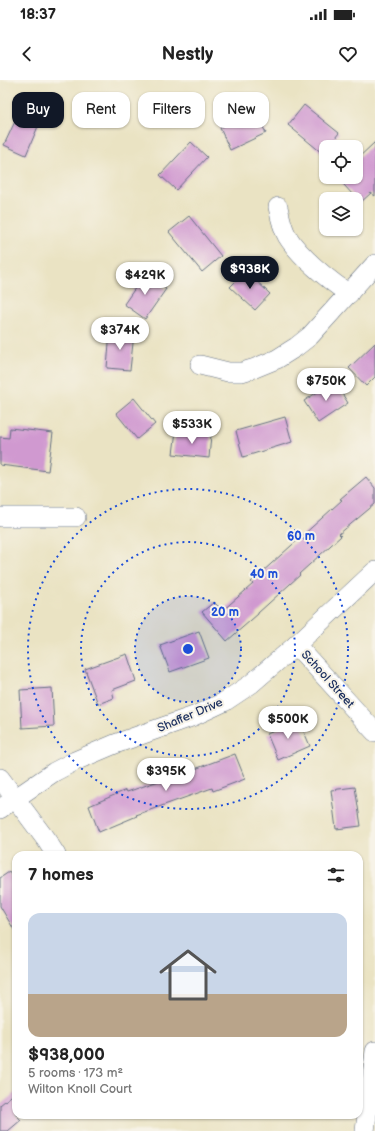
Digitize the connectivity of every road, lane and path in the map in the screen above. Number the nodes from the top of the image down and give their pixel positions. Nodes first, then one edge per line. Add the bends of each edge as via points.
1 (278, 206) dead end
2 (375, 264) edge
3 (349, 294) junction
4 (200, 365) dead end
5 (0, 517) edge
6 (76, 517) dead end
7 (375, 571) edge
8 (296, 645) junction
9 (375, 732) edge
10 (0, 778) edge
11 (16, 798) junction
12 (0, 809) edge
13 (53, 851) edge
14 (375, 1051) edge
15 (364, 1131) edge

1 - 3 street via 284,230 299,251
2 - 3 street
3 - 4 street via 310,336 277,359 242,372 228,372
5 - 6 street
7 - 8 street, Shaffer Drive
8 - 9 street, School Street
8 - 11 street, Shaffer Drive via 251,684 224,702 75,761
10 - 11 street
11 - 12 street, Shaffer Drive
11 - 13 street
14 - 15 street

